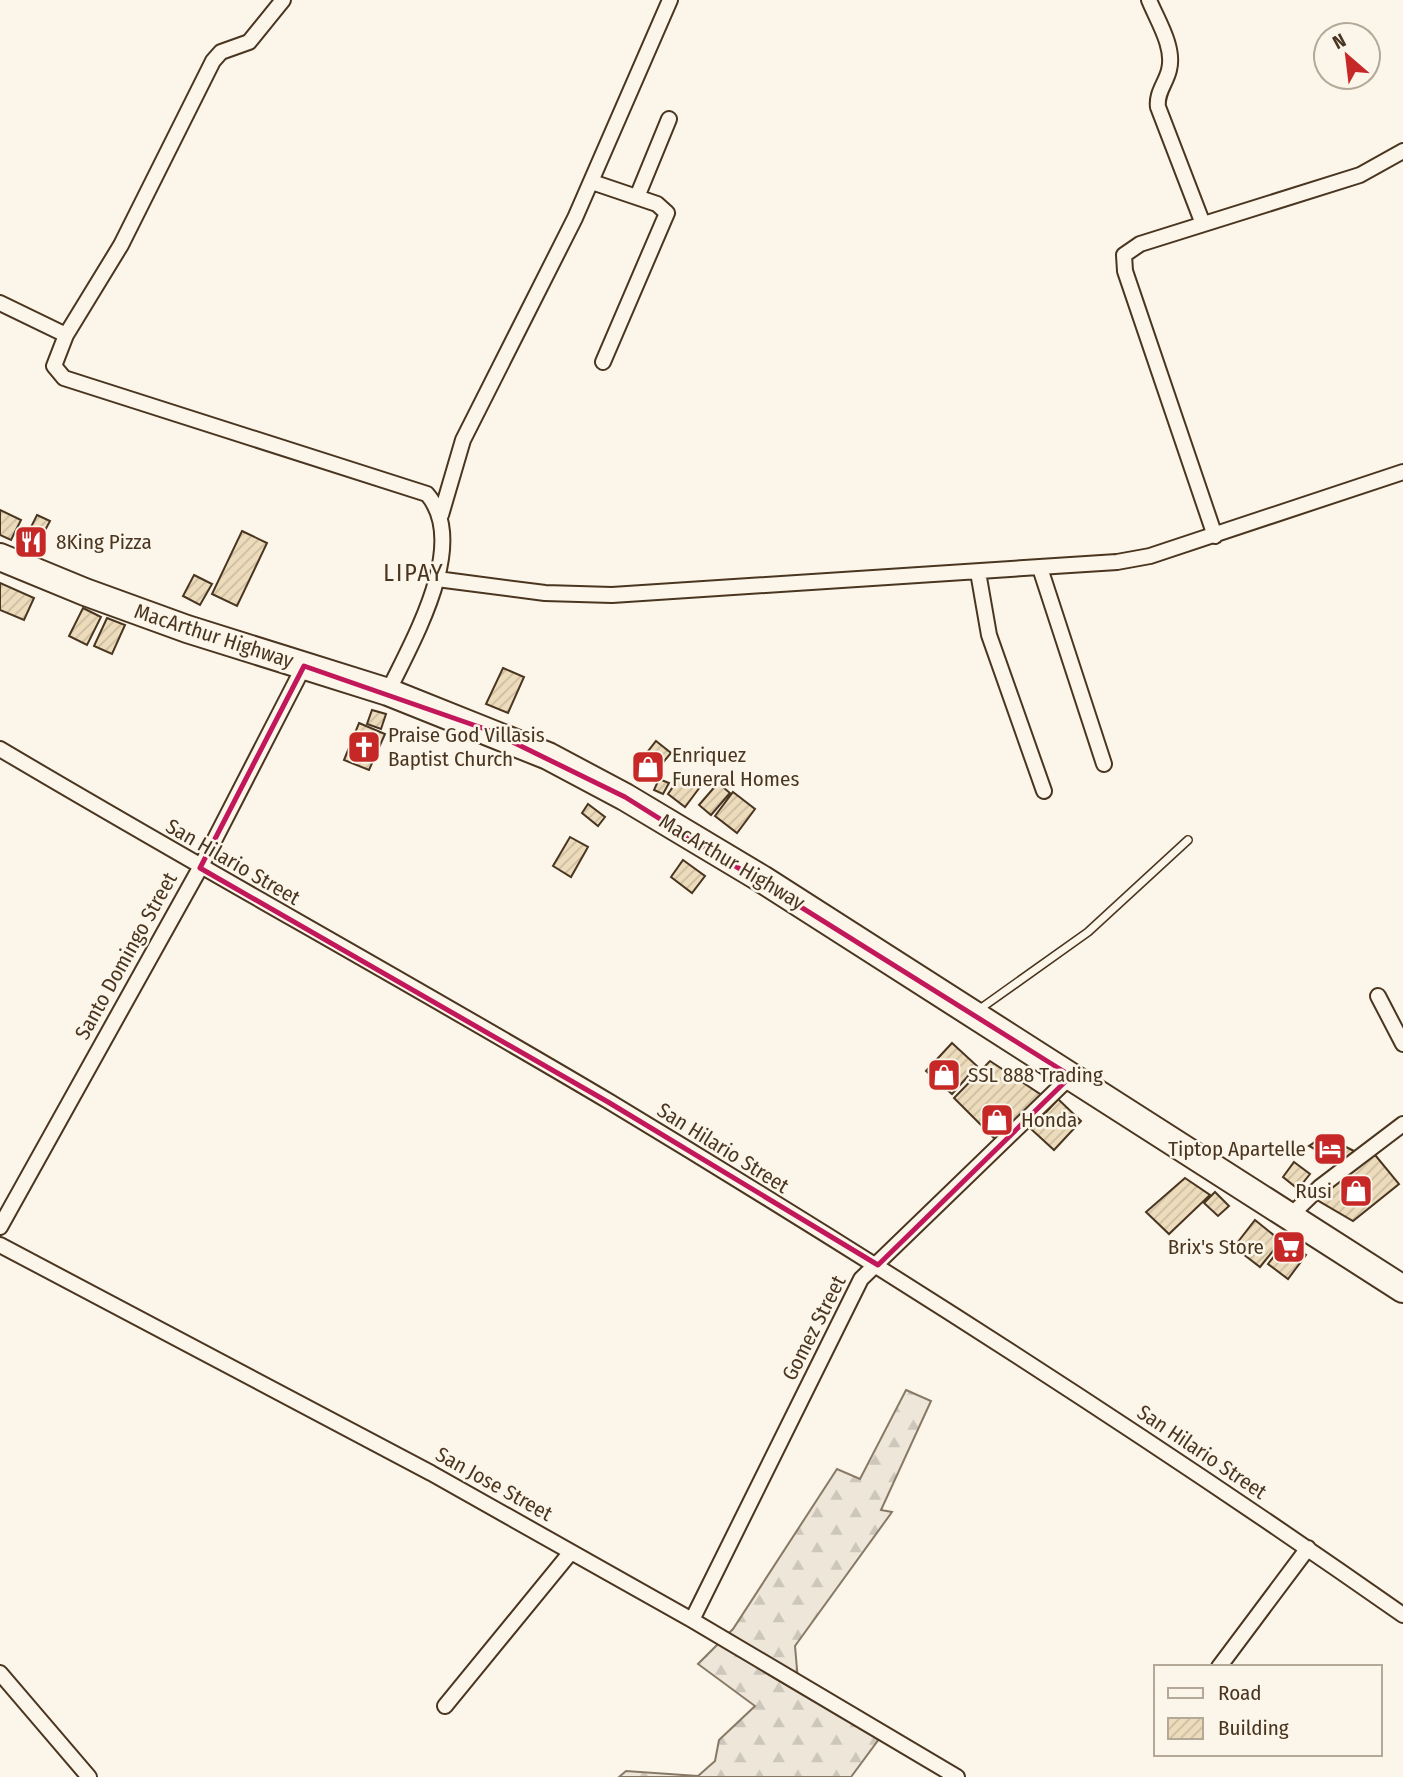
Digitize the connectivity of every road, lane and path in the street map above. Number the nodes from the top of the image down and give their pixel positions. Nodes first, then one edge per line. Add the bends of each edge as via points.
1 (283, 0) edge
2 (670, 0) edge
3 (1149, 0) edge
4 (669, 119) dead end
5 (1403, 151) edge
6 (592, 182) junction
7 (637, 197) junction
8 (1203, 224) junction
9 (0, 303) edge
10 (66, 335) junction
11 (603, 362) dead end
12 (1403, 472) edge
13 (440, 515) junction
14 (1215, 536) junction
15 (0, 557) edge
16 (1040, 568) junction
17 (978, 572) junction
18 (437, 579) junction
19 (304, 666) junction
20 (388, 692) junction
21 (0, 749) edge
22 (1104, 764) dead end
23 (1044, 792) dead end
24 (1188, 840) dead end
25 (200, 868) junction
26 (1378, 996) dead end
27 (973, 1014) junction
28 (1403, 1044) edge
29 (1071, 1076) junction
30 (1403, 1124) edge
31 (1289, 1217) junction
32 (0, 1227) edge
33 (0, 1245) edge
34 (878, 1265) junction
35 (1403, 1289) edge
36 (1308, 1548) junction
37 (571, 1552) junction
38 (1403, 1615) edge
39 (692, 1620) junction
40 (1220, 1665) edge
41 (0, 1673) edge
42 (444, 1706) dead end
43 (89, 1777) edge
44 (957, 1777) edge

1 - 10 street via 249,42 221,52 213,61 121,245
2 - 6 street
3 - 8 street via 1171,62 1157,103
4 - 7 street
5 - 8 street via 1360,175
6 - 7 street
6 - 13 street via 463,440
7 - 11 street via 664,208 667,216
8 - 14 street via 1128,249 1123,260
9 - 10 street
10 - 13 street via 54,366 64,378 414,487 426,494
12 - 14 street
13 - 18 street
14 - 16 street via 1150,556
15 - 19 highway, MacArthur Highway via 98,597
16 - 17 street
16 - 22 street
17 - 18 street via 612,595 545,593
17 - 23 street via 989,635
18 - 20 street
19 - 20 highway, MacArthur Highway
19 - 25 street, Santo Domingo Street
20 - 27 highway, MacArthur Highway via 500,735 625,797
21 - 25 street, San Hilario Street
24 - 27 lane via 1088,932
25 - 32 street, Santo Domingo Street
25 - 34 street, San Hilario Street via 597,1095
26 - 28 street
27 - 29 highway, MacArthur Highway
29 - 31 highway, MacArthur Highway
29 - 34 street, Gomez Street
30 - 31 street via 1320,1187
31 - 35 highway, MacArthur Highway
33 - 37 street, San Jose Street
34 - 36 street, San Hilario Street
34 - 39 street, Gomez Street via 861,1279
36 - 38 street, San Hilario Street
36 - 40 street
37 - 39 street, San Jose Street
37 - 42 street
39 - 44 street, San Jose Street
41 - 43 street

